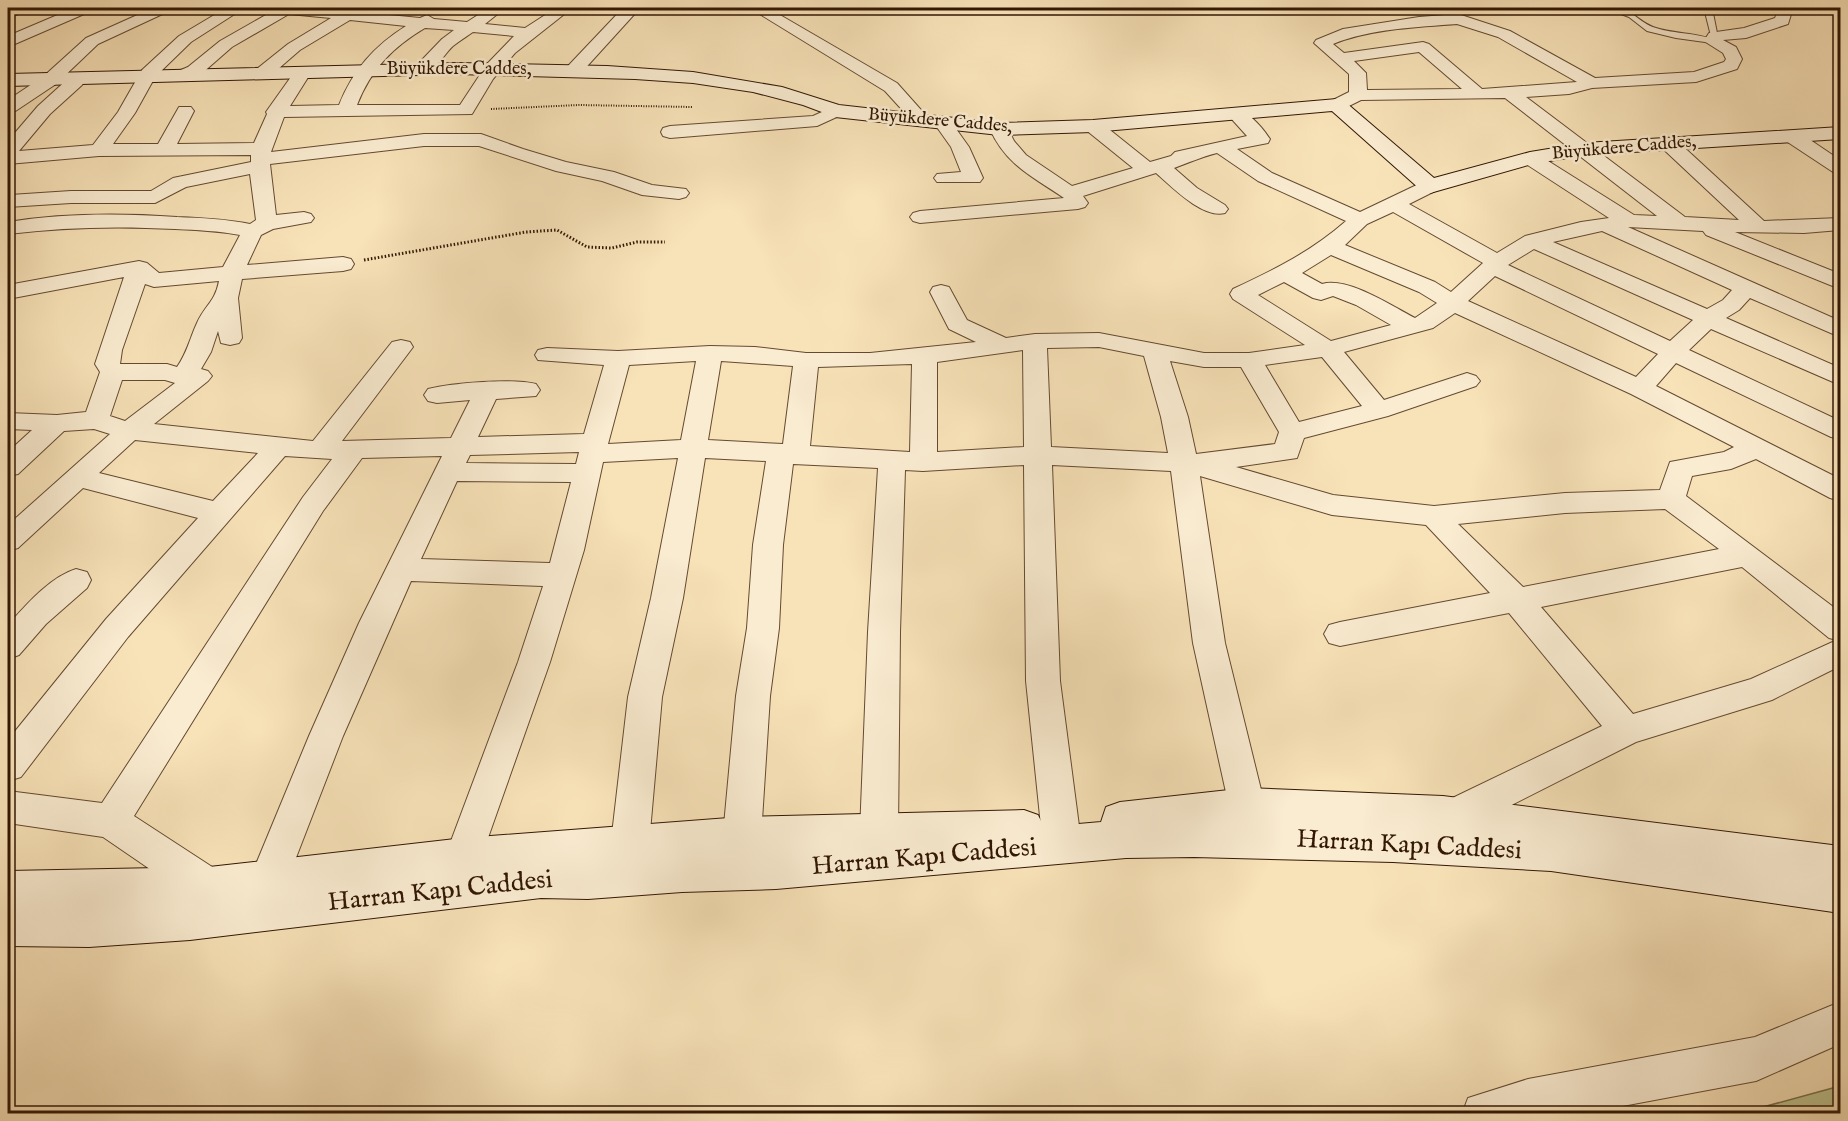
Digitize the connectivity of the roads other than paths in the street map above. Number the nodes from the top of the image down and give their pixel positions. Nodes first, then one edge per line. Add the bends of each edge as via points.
1 (21, 8) edge
2 (86, 8) edge
3 (164, 8) edge
4 (236, 8) edge
5 (283, 8) edge
6 (362, 8) edge
7 (450, 8) edge
8 (498, 8) edge
9 (565, 8) edge
10 (632, 8) edge
11 (758, 8) edge
12 (1400, 8) edge
13 (1609, 8) edge
14 (1708, 8) edge
15 (1786, 8) edge
16 (8, 13) edge
17 (345, 16) junction
18 (1423, 21) junction
19 (423, 23) junction
20 (470, 26) junction
21 (528, 33) junction
22 (1713, 38) junction
23 (8, 42) edge
24 (1341, 58) junction
25 (364, 69) junction
26 (491, 69) junction
27 (574, 70) junction
28 (304, 71) junction
29 (264, 72) junction
30 (182, 76) junction
31 (148, 79) junction
32 (424, 79) junction
33 (8, 80) edge
34 (50, 80) junction
35 (79, 80) junction
36 (1592, 83) junction
37 (1508, 92) junction
38 (1478, 94) junction
39 (1358, 95) junction
40 (1337, 105) junction
41 (8, 108) edge
42 (346, 110) junction
43 (403, 110) junction
44 (185, 111) dead end
45 (835, 111) junction
46 (275, 112) junction
47 (1237, 115) junction
48 (921, 120) junction
49 (943, 123) junction
50 (1093, 126) junction
51 (999, 129) junction
52 (670, 132) dead end
53 (1836, 135) edge
54 (1793, 137) junction
55 (1668, 143) junction
56 (1220, 146) junction
57 (1585, 149) junction
58 (99, 150) junction
59 (164, 151) junction
60 (8, 157) edge
61 (261, 158) junction
62 (1530, 158) junction
63 (1152, 166) junction
64 (1840, 168) edge
65 (944, 178) dead end
66 (1430, 186) junction
67 (679, 193) dead end
68 (1070, 193) junction
69 (11, 195) edge
70 (1393, 203) junction
71 (1218, 209) dead end
72 (920, 217) dead end
73 (304, 218) dead end
74 (1360, 220) junction
75 (1629, 220) junction
76 (1603, 224) junction
77 (1688, 224) junction
78 (1840, 224) edge
79 (260, 227) junction
80 (1759, 227) junction
81 (1809, 227) junction
82 (8, 228) edge
83 (1840, 238) edge
84 (1533, 241) junction
85 (1330, 247) junction
86 (1774, 257) junction
87 (343, 264) road end
88 (1495, 264) junction
89 (139, 268) junction
90 (232, 272) junction
91 (1285, 273) junction
92 (1840, 282) edge
93 (1741, 286) junction
94 (8, 292) edge
95 (941, 292) dead end
96 (227, 298) junction
97 (1453, 303) junction
98 (1708, 320) junction
99 (1413, 327) junction
100 (1840, 330) edge
101 (230, 338) dead end
102 (1035, 341) junction
103 (1002, 345) junction
104 (401, 347) dead end
105 (1328, 349) junction
106 (1155, 352) junction
107 (710, 353) junction
108 (1672, 353) junction
109 (548, 356) dead end
110 (925, 356) junction
111 (618, 358) junction
112 (806, 360) junction
113 (1248, 360) junction
114 (112, 372) junction
115 (183, 377) junction
116 (1840, 377) edge
117 (1467, 381) dead end
118 (1640, 388) junction
119 (526, 390) dead end
120 (487, 391) junction
121 (436, 395) dead end
122 (1379, 410) junction
123 (96, 420) junction
124 (8, 421) edge
125 (57, 423) junction
126 (1840, 431) edge
127 (129, 432) junction
128 (1292, 432) junction
129 (278, 447) junction
130 (1757, 447) junction
131 (694, 448) junction
132 (354, 449) junction
133 (320, 450) junction
134 (788, 455) junction
135 (1037, 455) junction
136 (591, 457) junction
137 (454, 459) junction
138 (908, 461) junction
139 (1184, 463) junction
140 (8, 467) edge
141 (80, 478) junction
142 (1840, 491) edge
143 (1671, 498) junction
144 (219, 513) junction
145 (1434, 516) junction
146 (8, 541) edge
147 (1747, 555) junction
148 (401, 569) junction
149 (561, 575) junction
150 (76, 580) dead end
151 (1515, 598) junction
152 (1840, 629) edge
153 (1340, 634) dead end
154 (8, 646) edge
155 (1840, 652) edge
156 (1626, 731) junction
157 (8, 766) edge
158 (1246, 806) junction
159 (8, 807) edge
160 (111, 821) junction
161 (1060, 826) junction
162 (1459, 831) junction
163 (879, 832) junction
164 (742, 836) junction
165 (630, 843) junction
166 (464, 857) junction
167 (1840, 865) edge
168 (268, 881) junction
169 (209, 887) junction
170 (8, 891) edge
171 (1840, 893) edge
172 (8, 925) edge
173 (1840, 1023) edge
174 (1484, 1113) edge

1 - 16 street
2 - 23 street
3 - 34 street via 92,41
4 - 31 street via 185,39 148,74
5 - 17 street
5 - 30 street
6 - 17 street
7 - 19 street
8 - 20 street
9 - 21 street
10 - 27 street via 609,28
11 - 48 street via 891,87
12 - 18 street
13 - 22 lane via 1632,15 1650,29 1676,36
14 - 22 lane
15 - 22 street via 1782,21 1746,33
17 - 19 street
17 - 29 street via 294,47
18 - 24 street via 1343,34 1322,43
18 - 36 street via 1458,19 1504,33
19 - 20 street
19 - 25 street
20 - 21 street
20 - 32 street via 448,42
21 - 26 street
22 - 36 street via 1730,50 1734,59 1731,65 1696,77
24 - 38 street via 1423,47
24 - 39 street via 1358,73
25 - 28 street, Büyükdere Caddes,
25 - 32 street, Büyükdere Caddes,
25 - 42 street
26 - 27 street, Büyükdere Caddes,
26 - 32 street, Büyükdere Caddes,
26 - 43 street via 466,110
27 - 45 street, Büyükdere Caddes, via 666,75 748,86
28 - 29 street, Büyükdere Caddes,
28 - 46 street
29 - 30 street, Büyükdere Caddes,
30 - 31 street, Büyükdere Caddes,
31 - 35 street, Büyükdere Caddes,
31 - 58 street
32 - 43 street
33 - 34 street, Büyükdere Caddes,
34 - 35 street, Büyükdere Caddes,
34 - 41 street
35 - 60 street via 44,110
36 - 37 street via 1569,89
37 - 38 street
37 - 57 street
38 - 39 street
39 - 40 street
40 - 47 street, Büyükdere Caddes,
40 - 66 street
42 - 43 street
42 - 46 street
44 - 59 street
45 - 48 street, Büyükdere Caddes,
45 - 52 street via 817,121
46 - 61 street
47 - 50 street, Büyükdere Caddes,
47 - 56 street via 1261,139
48 - 49 street, Büyükdere Caddes,
49 - 51 street, Büyükdere Caddes,
49 - 65 street via 960,147 973,178
50 - 51 street, Büyükdere Caddes,
50 - 63 street
51 - 68 street via 1016,159
53 - 54 street, Büyükdere Caddes,
54 - 55 street, Büyükdere Caddes,
54 - 64 street
55 - 57 street, Büyükdere Caddes,
55 - 80 street
56 - 63 street
56 - 74 street via 1265,177
57 - 62 street, Büyükdere Caddes,
57 - 77 street
58 - 59 street
58 - 60 street
59 - 61 street
61 - 67 street via 424,141 481,140 648,190
61 - 69 street via 180,183 155,197
61 - 79 street
62 - 66 street, Büyükdere Caddes,
62 - 75 street
63 - 68 street
63 - 71 street
66 - 70 street
68 - 72 street via 1078,203
70 - 74 street
70 - 88 street
73 - 79 street
74 - 85 street
75 - 76 street
75 - 77 street
76 - 84 street
76 - 93 street
77 - 80 street
77 - 86 street
78 - 81 street
79 - 82 street via 93,220
79 - 90 street
80 - 81 street
81 - 83 street
81 - 86 street
84 - 88 street
84 - 98 street
85 - 91 street
85 - 97 street via 1417,283
86 - 92 street
86 - 93 street
87 - 90 street
88 - 97 street
88 - 108 street
89 - 90 street via 154,280
89 - 94 street
89 - 114 street via 106,364
90 - 96 street
91 - 99 street via 1321,293 1333,288 1364,300
91 - 105 street via 1241,294
93 - 98 street via 1731,305
93 - 100 street
95 - 103 street via 957,324
96 - 101 street
96 - 115 street via 213,312 200,350
97 - 99 street
97 - 118 street
98 - 108 street
98 - 116 street
99 - 105 street
102 - 103 street
102 - 106 street via 1099,340
102 - 135 street
103 - 110 street
104 - 133 street
105 - 113 street
105 - 122 street
106 - 113 street via 1204,360
106 - 139 street via 1169,389
107 - 111 street
107 - 112 street
107 - 131 street
108 - 118 street
108 - 126 street
109 - 111 street
110 - 112 street
110 - 138 street
111 - 136 street
112 - 134 street
113 - 128 street
114 - 115 street via 167,372
114 - 123 street
115 - 127 street via 199,376
117 - 122 street
118 - 130 street
119 - 120 street
120 - 121 street
120 - 137 street
122 - 128 street
123 - 125 street
123 - 127 street
124 - 125 street
125 - 140 street
127 - 129 street
127 - 141 street
128 - 139 street via 1287,452
129 - 133 street
129 - 144 street
130 - 142 street
130 - 143 street via 1731,460 1680,469
131 - 134 street
131 - 136 street
131 - 165 street via 668,598 645,697
132 - 133 street
132 - 137 street
132 - 160 street via 313,504
134 - 138 street
134 - 164 street via 768,545
135 - 138 street
135 - 139 street
135 - 161 street via 1043,681
136 - 137 street
136 - 149 street
137 - 148 street
138 - 163 street via 884,632
139 - 145 street via 1332,505
139 - 158 street via 1206,622
141 - 144 street
141 - 146 street
143 - 145 street via 1565,503
143 - 147 street
144 - 157 street via 117,628
145 - 151 street
147 - 151 street
147 - 152 street
148 - 149 street
148 - 168 street via 326,736
149 - 166 street
150 - 154 street via 35,615
151 - 153 street
151 - 156 street
155 - 156 street via 1761,690
156 - 162 street
158 - 161 street, Harran Kapı Caddesi
158 - 162 street, Harran Kapı Caddesi
159 - 160 street
160 - 169 street
161 - 163 street, Harran Kapı Caddesi
162 - 167 street, Harran Kapı Caddesi via 1729,849
162 - 171 street, Harran Kapı Caddesi via 1551,852
162 - 172 street, Harran Kapı Caddesi via 1297,839 1126,839 777,869 541,878 179,920 89,926
163 - 164 street, Harran Kapı Caddesi
164 - 165 street, Harran Kapı Caddesi
165 - 166 street, Harran Kapı Caddesi
166 - 168 street, Harran Kapı Caddesi
168 - 169 street, Harran Kapı Caddesi
169 - 170 street, Harran Kapı Caddesi
173 - 174 street via 1756,1059 1527,1101

